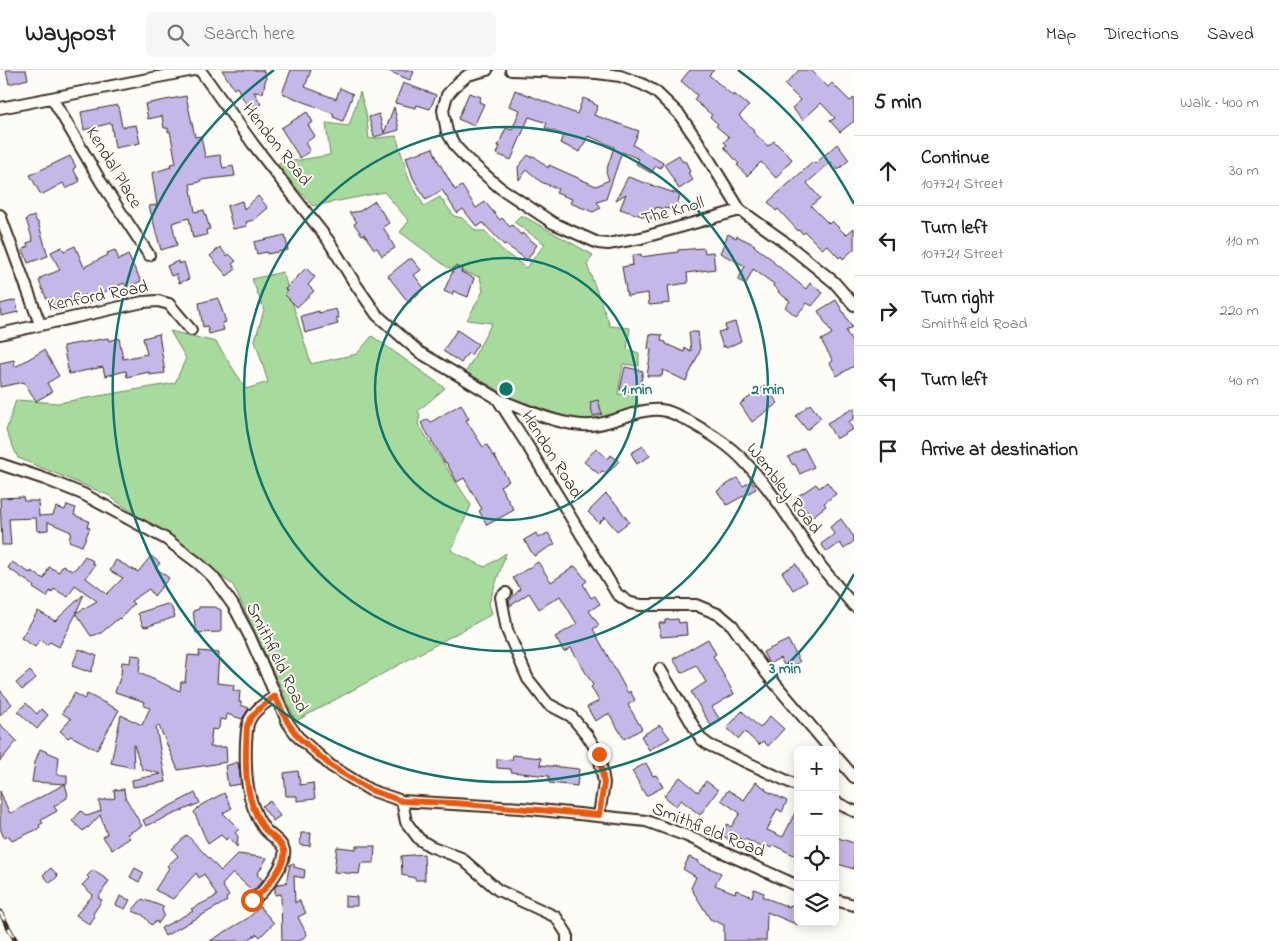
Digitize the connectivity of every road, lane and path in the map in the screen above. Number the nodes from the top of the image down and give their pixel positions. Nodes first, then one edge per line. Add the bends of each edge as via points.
1 (194, 70) edge
2 (200, 70) edge
3 (487, 70) edge
4 (511, 70) edge
5 (52, 98) junction
6 (0, 108) edge
7 (740, 210) junction
8 (0, 215) edge
9 (148, 254) dead end
10 (854, 304) edge
11 (40, 324) junction
12 (190, 330) dead end
13 (0, 334) edge
14 (497, 398) junction
15 (0, 464) edge
16 (506, 593) dead end
17 (854, 606) edge
18 (660, 669) dead end
19 (275, 696) junction
20 (828, 746) edge
21 (839, 760) edge
22 (854, 777) edge
23 (794, 784) edge
24 (402, 801) junction
25 (839, 804) edge
26 (854, 811) edge
27 (599, 815) junction
28 (794, 884) edge
29 (252, 900) dead end
30 (839, 901) edge
31 (854, 905) edge
32 (568, 941) edge

1 - 5 street
2 - 14 street, Hendon Road via 328,240 377,315 419,352
3 - 7 street, The Knoll via 468,75 447,95 443,110 447,132 468,160 499,187 553,223 598,243 608,244
4 - 7 street, The Knoll via 620,76 656,92 688,127
5 - 6 street
5 - 9 street, Kendal Place
7 - 10 street via 834,282
8 - 11 street
11 - 12 street, Kenford Road via 158,301 169,304
11 - 13 street, Kenford Road
14 - 17 street, Wembley Road via 572,424 592,425 648,410 665,410 706,431 744,461 770,492 822,568
14 - 20 street, Hendon Road via 617,594 630,603 696,605 720,615 732,625 767,674
15 - 19 street, Smithfield Road via 83,494 166,539 198,563 213,577 233,605
16 - 27 street via 501,597 508,630 528,678 548,704 572,716 599,754 604,783
18 - 23 street via 701,739 709,746
19 - 24 street, Smithfield Road via 298,737 324,760 370,790
19 - 29 street via 256,711 247,726 247,786 263,827 283,847 284,855 268,887
21 - 22 street
24 - 27 street, Smithfield Road
24 - 32 street via 406,822 419,839 461,858 504,893 556,917
25 - 26 street
27 - 28 street, Smithfield Road via 656,824
30 - 31 street

